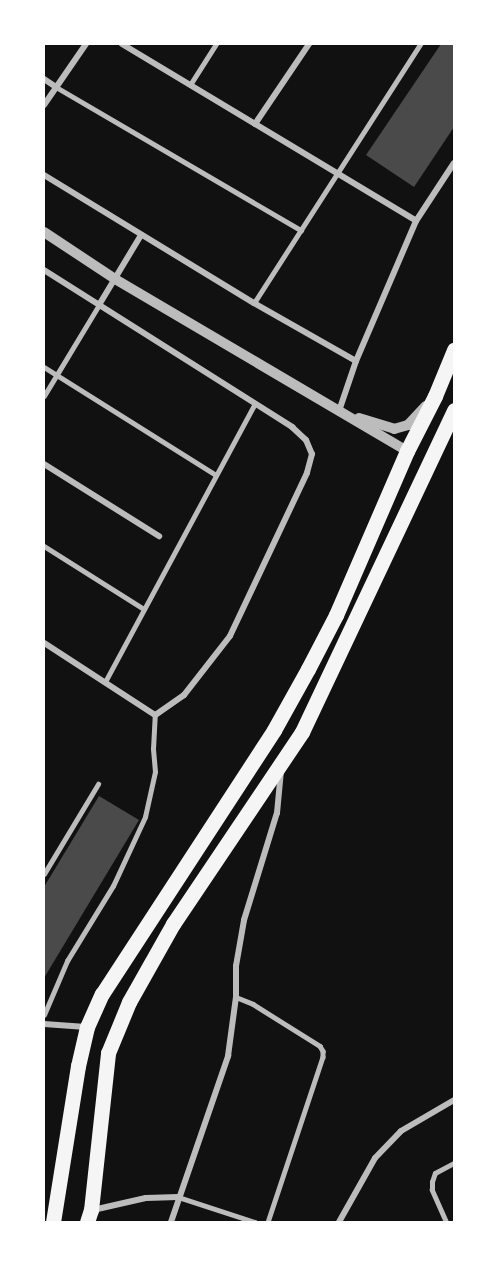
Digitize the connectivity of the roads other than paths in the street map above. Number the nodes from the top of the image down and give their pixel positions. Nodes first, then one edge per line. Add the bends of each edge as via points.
1 (86, 44) edge
2 (122, 44) edge
3 (216, 44) edge
4 (309, 44) edge
5 (420, 44) edge
6 (44, 79) edge
7 (190, 85) junction
8 (56, 87) junction
9 (44, 105) edge
10 (255, 124) junction
11 (454, 163) edge
12 (337, 173) junction
13 (44, 175) edge
14 (416, 221) junction
15 (301, 230) junction
16 (44, 232) edge
17 (141, 235) junction
18 (44, 270) edge
19 (115, 279) junction
20 (254, 303) junction
21 (99, 305) junction
22 (454, 350) edge
23 (356, 361) junction
24 (44, 367) edge
25 (56, 375) junction
26 (44, 396) edge
27 (435, 396) junction
28 (255, 404) junction
29 (454, 410) edge
30 (338, 412) junction
31 (407, 451) junction
32 (44, 464) edge
33 (216, 475) junction
34 (159, 536) dead end
35 (44, 546) edge
36 (144, 609) junction
37 (44, 642) edge
38 (105, 682) junction
39 (155, 714) junction
40 (281, 763) junction
41 (98, 784) dead end
42 (44, 874) edge
43 (236, 997) junction
44 (44, 1015) edge
45 (44, 1024) edge
46 (87, 1027) junction
47 (454, 1100) edge
48 (454, 1163) edge
49 (178, 1197) junction
50 (89, 1216) edge
51 (53, 1222) edge
52 (171, 1222) edge
53 (255, 1222) edge
54 (268, 1222) edge
55 (339, 1222) edge
56 (446, 1222) edge

1 - 8 street
2 - 7 street
3 - 7 lane
4 - 10 street
5 - 12 lane
6 - 8 street
7 - 10 street
8 - 9 street
8 - 15 lane
10 - 12 street
11 - 14 street
12 - 14 street
12 - 15 lane
13 - 17 street
14 - 23 street
15 - 20 lane
16 - 19 street
17 - 19 street
17 - 20 street
18 - 21 street
19 - 21 street
19 - 30 street
20 - 23 street
21 - 25 lane
21 - 28 street
22 - 27 highway
23 - 30 street
24 - 25 lane
25 - 26 lane
25 - 33 lane
27 - 30 street via 408,425 394,429
27 - 31 highway
28 - 33 lane
28 - 39 street via 306,440 312,454 307,473 230,636 184,695
29 - 40 highway via 302,732
30 - 31 street
31 - 46 highway via 336,615 280,720 130,949
32 - 34 street
33 - 36 lane
35 - 36 lane
36 - 38 lane
37 - 38 street
38 - 39 street
39 - 44 lane via 155,772 145,818 114,886 67,961
40 - 43 street via 278,813 244,920 236,966
40 - 50 highway via 173,924 129,1002 108,1053
41 - 42 lane
43 - 49 street via 228,1056
43 - 54 lane via 253,1004 323,1051
45 - 46 street
46 - 51 highway
47 - 55 street via 401,1131 375,1158
48 - 56 lane via 435,1173 432,1182
49 - 50 street via 146,1198
49 - 52 street
49 - 53 lane

